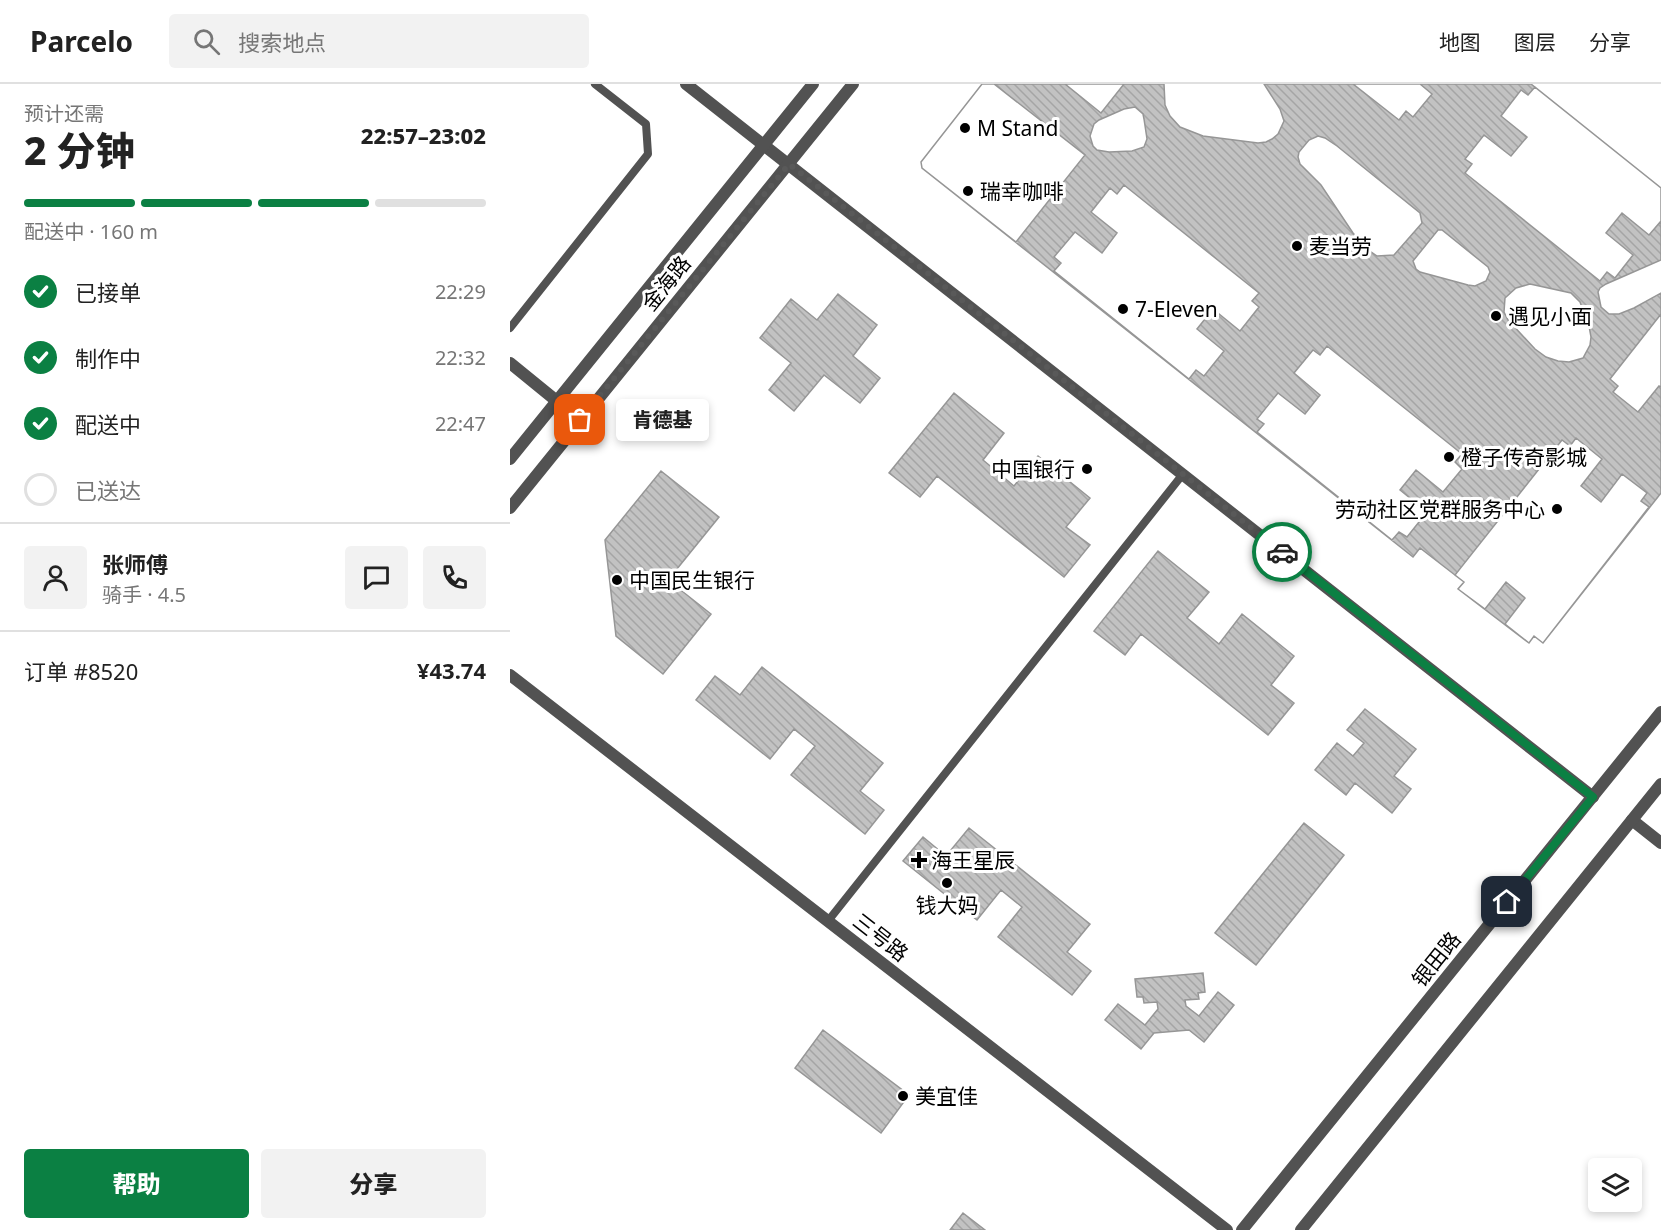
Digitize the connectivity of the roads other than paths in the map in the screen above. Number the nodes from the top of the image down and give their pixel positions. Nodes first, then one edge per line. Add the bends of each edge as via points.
1 (595, 84) edge
2 (687, 84) edge
3 (813, 84) edge
4 (853, 84) edge
5 (763, 144) junction
6 (789, 164) junction
7 (510, 328) edge
8 (510, 363) edge
9 (557, 401) junction
10 (580, 420) junction
11 (510, 459) edge
12 (1183, 474) junction
13 (510, 508) edge
14 (510, 675) edge
15 (1661, 712) edge
16 (1661, 784) edge
17 (1593, 797) junction
18 (1632, 820) junction
19 (1661, 843) edge
20 (828, 921) junction
21 (1227, 1230) edge
22 (1242, 1230) edge
23 (1301, 1230) edge

1 - 7 lane via 646,124 648,154
2 - 5 street
3 - 5 street, 金海路
4 - 6 street, 金海路
5 - 6 street
5 - 9 street, 金海路
6 - 10 street, 金海路
6 - 12 street
8 - 9 street
9 - 10 street
9 - 11 street, 金海路
10 - 13 street, 金海路
12 - 17 street
12 - 20 lane
14 - 20 street, 三号路
15 - 17 street, 银田路
16 - 18 street
17 - 22 street, 银田路
18 - 19 street
18 - 23 street
20 - 21 street, 三号路

